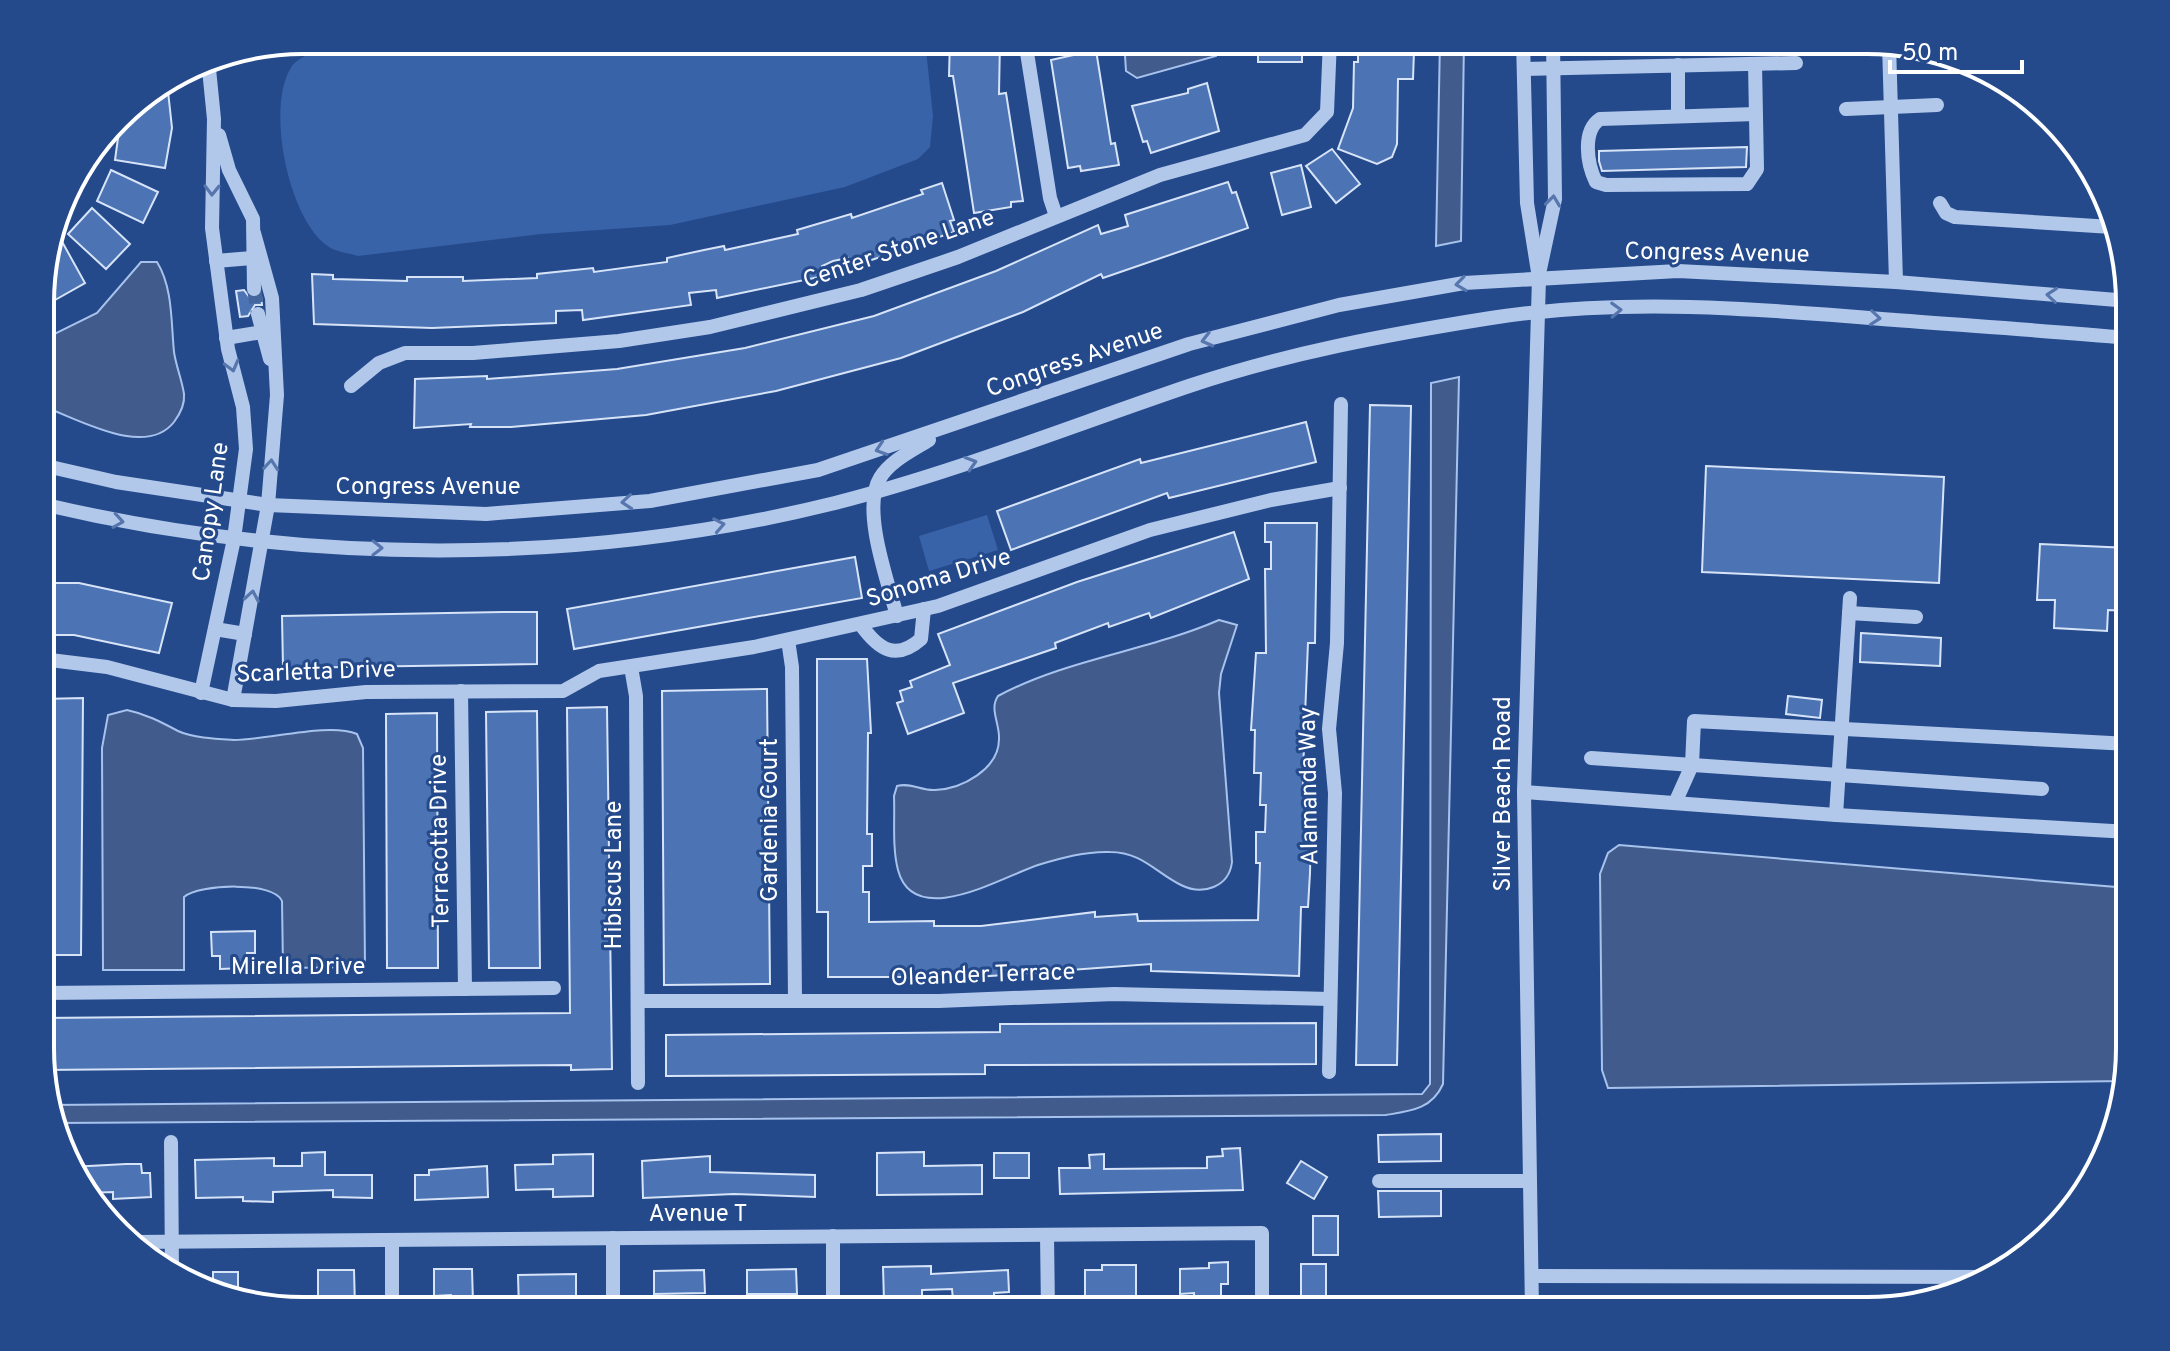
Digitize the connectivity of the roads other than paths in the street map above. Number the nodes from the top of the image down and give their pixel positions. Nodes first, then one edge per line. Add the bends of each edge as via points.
1 (1329, 54) edge
2 (1523, 54) edge
3 (1554, 54) edge
4 (1027, 55) edge
5 (1889, 55) edge
6 (1796, 63) dead end
7 (1755, 64) junction
8 (1678, 65) junction
9 (1554, 67) junction
10 (1524, 69) junction
11 (209, 72) edge
12 (1937, 105) dead end
13 (1891, 107) junction
14 (1846, 109) dead end
15 (1756, 114) junction
16 (1678, 116) junction
17 (214, 119) junction
18 (1940, 203) dead end
19 (1056, 216) junction
20 (2104, 226) edge
21 (254, 233) junction
22 (252, 258) junction
23 (216, 261) junction
24 (1539, 278) junction
25 (1896, 282) junction
26 (254, 289) tunnel mouth
27 (2115, 300) edge
28 (1538, 312) junction
29 (258, 314) tunnel mouth
30 (262, 332) junction
31 (2115, 337) edge
32 (226, 338) junction
33 (274, 366) junction
34 (351, 386) dead end
35 (1341, 404) dead end
36 (946, 429) junction
37 (54, 468) edge
38 (1340, 488) junction
39 (875, 491) junction
40 (239, 501) junction
41 (268, 505) junction
42 (54, 507) edge
43 (234, 539) junction
44 (262, 543) junction
45 (924, 609) junction
46 (897, 616) junction
47 (1916, 617) dead end
48 (861, 625) junction
49 (215, 629) junction
50 (245, 634) junction
51 (788, 640) junction
52 (54, 660) edge
53 (631, 667) junction
54 (461, 691) junction
55 (547, 691) joint
56 (201, 693) junction
57 (233, 700) junction
58 (1842, 729) junction
59 (2115, 743) edge
60 (1591, 758) dead end
61 (1692, 765) junction
62 (1839, 774) junction
63 (2042, 789) dead end
64 (1524, 792) junction
65 (1675, 803) junction
66 (1836, 815) junction
67 (2115, 831) edge
68 (554, 988) dead end
69 (465, 989) junction
70 (54, 993) edge
71 (1330, 999) junction
72 (795, 1000) junction
73 (638, 1001) junction
74 (1329, 1072) dead end
75 (638, 1083) dead end
76 (171, 1142) dead end
77 (1379, 1181) dead end
78 (1530, 1181) junction
79 (1047, 1235) junction
80 (833, 1236) junction
81 (613, 1238) junction
82 (392, 1240) junction
83 (148, 1242) edge
84 (171, 1242) junction
85 (172, 1259) edge
86 (1532, 1276) junction
87 (1965, 1277) edge
88 (1262, 1296) edge
89 (1532, 1296) edge
90 (392, 1297) edge
91 (613, 1297) edge
92 (833, 1297) edge
93 (1048, 1297) edge

1 - 19 street, Center Stone Lane via 1327,112 1305,135 1160,175
2 - 10 street
3 - 9 street
4 - 19 street
5 - 13 street
6 - 7 street
7 - 8 street
7 - 15 street
8 - 9 street
8 - 16 street
9 - 10 street
24 -> 9 street via 1555,199
10 - 24 street via 1527,203
11 - 17 street, Canopy Lane
12 - 13 street
13 - 14 street
13 - 25 street
15 - 16 street
15 - 16 street via 1757,169 1747,184 1596,182 1589,169 1592,124 1600,119
17 - 21 street, Canopy Lane via 229,170 250,207
17 -> 23 street, Canopy Lane
18 - 20 street via 1955,217
19 - 34 street, Center Stone Lane via 905,276 808,304 619,341 405,353 379,363
21 - 22 street, Canopy Lane
21 - 33 street, Canopy Lane via 272,298
22 - 23 street
22 - 26 street, Canopy Lane
23 - 32 street, Canopy Lane
24 - 25 street, Congress Avenue via 1678,271
24 - 28 street, Silver Beach Road
24 -> 36 street, Congress Avenue via 1464,283 1339,305 1189,344
27 -> 25 street, Congress Avenue
28 -> 31 street via 1789,311
39 -> 28 street via 991,457 1194,384 1314,351
28 - 64 street, Silver Beach Road
29 - 30 street, Canopy Lane
30 - 32 street
30 - 33 street, Canopy Lane
32 -> 40 street, Canopy Lane via 246,433
41 -> 33 street, Canopy Lane via 277,395
35 - 38 street, Alamanda Way
36 - 39 street via 887,470
36 -> 41 street, Congress Avenue via 818,470 650,501 486,514
37 - 40 street, Congress Avenue
38 - 45 street, Sonoma Drive via 1158,528
38 - 71 street, Alamanda Way via 1337,643 1329,729 1335,793
44 -> 39 street via 484,551 654,538
39 - 46 street via 874,523
40 - 41 street, Congress Avenue
40 - 43 street, Canopy Lane
41 - 44 street, Canopy Lane
42 -> 43 street
43 - 44 street
43 - 49 street, Canopy Lane
50 -> 44 street, Canopy Lane
45 - 46 street, Sonoma Drive
45 - 48 street via 921,639 908,651 891,652 876,645
46 - 48 street, Sonoma Drive
47 - 58 street via 1849,605
48 - 51 street, Sonoma Drive
49 - 50 street
49 - 56 street, Canopy Lane
50 - 57 street, Canopy Lane
51 - 53 street, Sonoma Drive
51 - 72 street, Gardenia Court
52 - 56 street, Scarletta Drive via 107,667
53 - 55 street, Sonoma Drive via 599,671 570,689
53 - 73 street, Hibiscus Lane via 636,696
54 - 55 street, Scarletta Drive
54 - 57 street, Scarletta Drive
54 - 69 street, Terracotta Drive
56 - 57 street, Scarletta Drive
58 - 59 street
58 - 61 street via 1694,721
58 - 62 street
60 - 61 street
61 - 62 street
61 - 65 street
62 - 63 street
62 - 66 street
64 - 65 street
64 - 78 street, Silver Beach Road
65 - 66 street
66 - 67 street
68 - 69 street, Mirella Drive
69 - 70 street, Mirella Drive
71 - 72 street, Oleander Terrace via 1114,994
71 - 74 street, Alamanda Way
72 - 73 street, Oleander Terrace
73 - 75 street, Hibiscus Lane
76 - 84 street
77 - 78 street
78 - 86 street, Silver Beach Road
79 - 80 street, Avenue T
79 - 88 street, Avenue T via 1262,1233
79 - 93 street
80 - 81 street, Avenue T
80 - 92 street
81 - 82 street, Avenue T
81 - 91 street
82 - 84 street, Avenue T
82 - 90 street
83 - 84 street, Avenue T
84 - 85 street
86 - 87 street
86 - 89 street, Silver Beach Road

